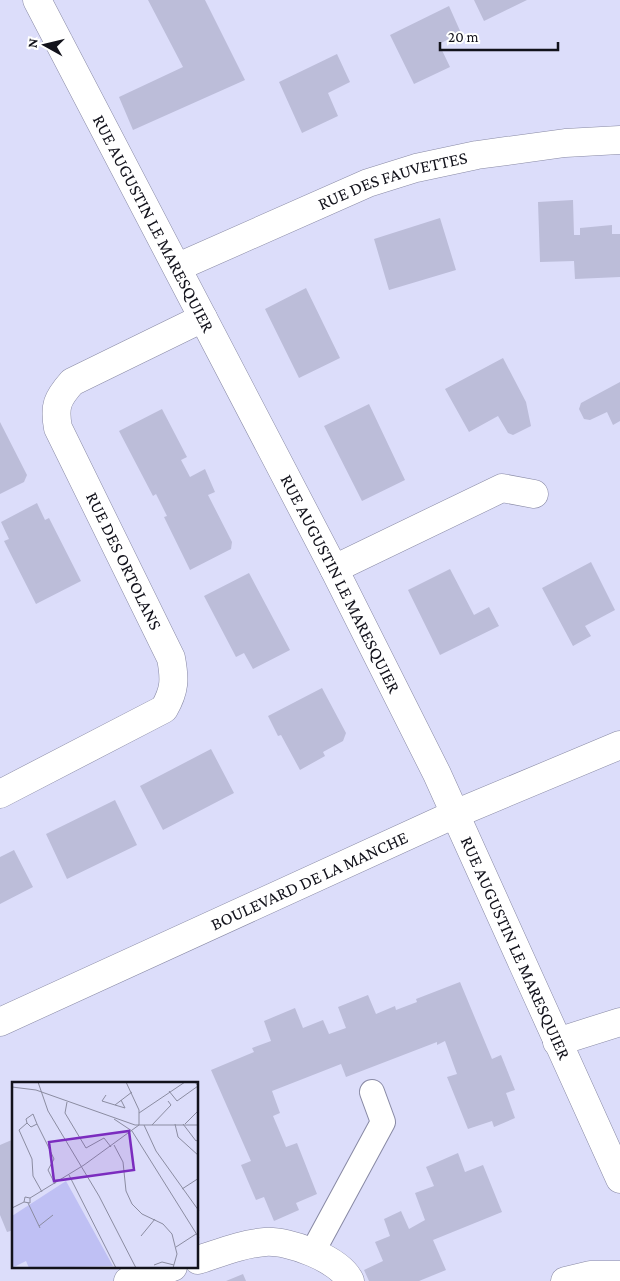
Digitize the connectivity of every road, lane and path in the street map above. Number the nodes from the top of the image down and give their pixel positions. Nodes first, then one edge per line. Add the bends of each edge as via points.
1 (37, 0) edge
2 (620, 140) edge
3 (178, 267) junction
4 (204, 318) junction
5 (534, 494) dead end
6 (334, 569) junction
7 (620, 745) edge
8 (0, 794) edge
9 (455, 814) junction
10 (0, 1022) edge
11 (620, 1022) edge
12 (557, 1042) junction
13 (372, 1092) dead end
14 (620, 1179) edge
15 (312, 1253) junction
16 (199, 1260) edge
17 (170, 1268) edge
18 (620, 1275) edge
19 (128, 1281) edge
20 (350, 1281) edge
21 (565, 1281) edge

1 - 3 street, RUE AUGUSTIN LE MARESQUIER
2 - 3 street, RUE DES FAUVETTES via 546,145 416,168 368,183
3 - 4 street, RUE AUGUSTIN LE MARESQUIER
4 - 6 street, RUE AUGUSTIN LE MARESQUIER
4 - 8 street, RUE DES ORTOLANS via 72,382 60,396 55,411 58,428 171,658 175,676 173,693 164,709
5 - 6 street via 502,488
6 - 9 street, RUE AUGUSTIN LE MARESQUIER
7 - 9 street, BOULEVARD DE LA MANCHE
9 - 10 street, BOULEVARD DE LA MANCHE
9 - 12 street, RUE AUGUSTIN LE MARESQUIER
11 - 12 street
12 - 14 street, RUE AUGUSTIN LE MARESQUIER
13 - 15 lane via 383,1122
15 - 16 street via 268,1242 243,1245
15 - 20 street via 338,1266
17 - 19 street
18 - 21 street via 590,1275

